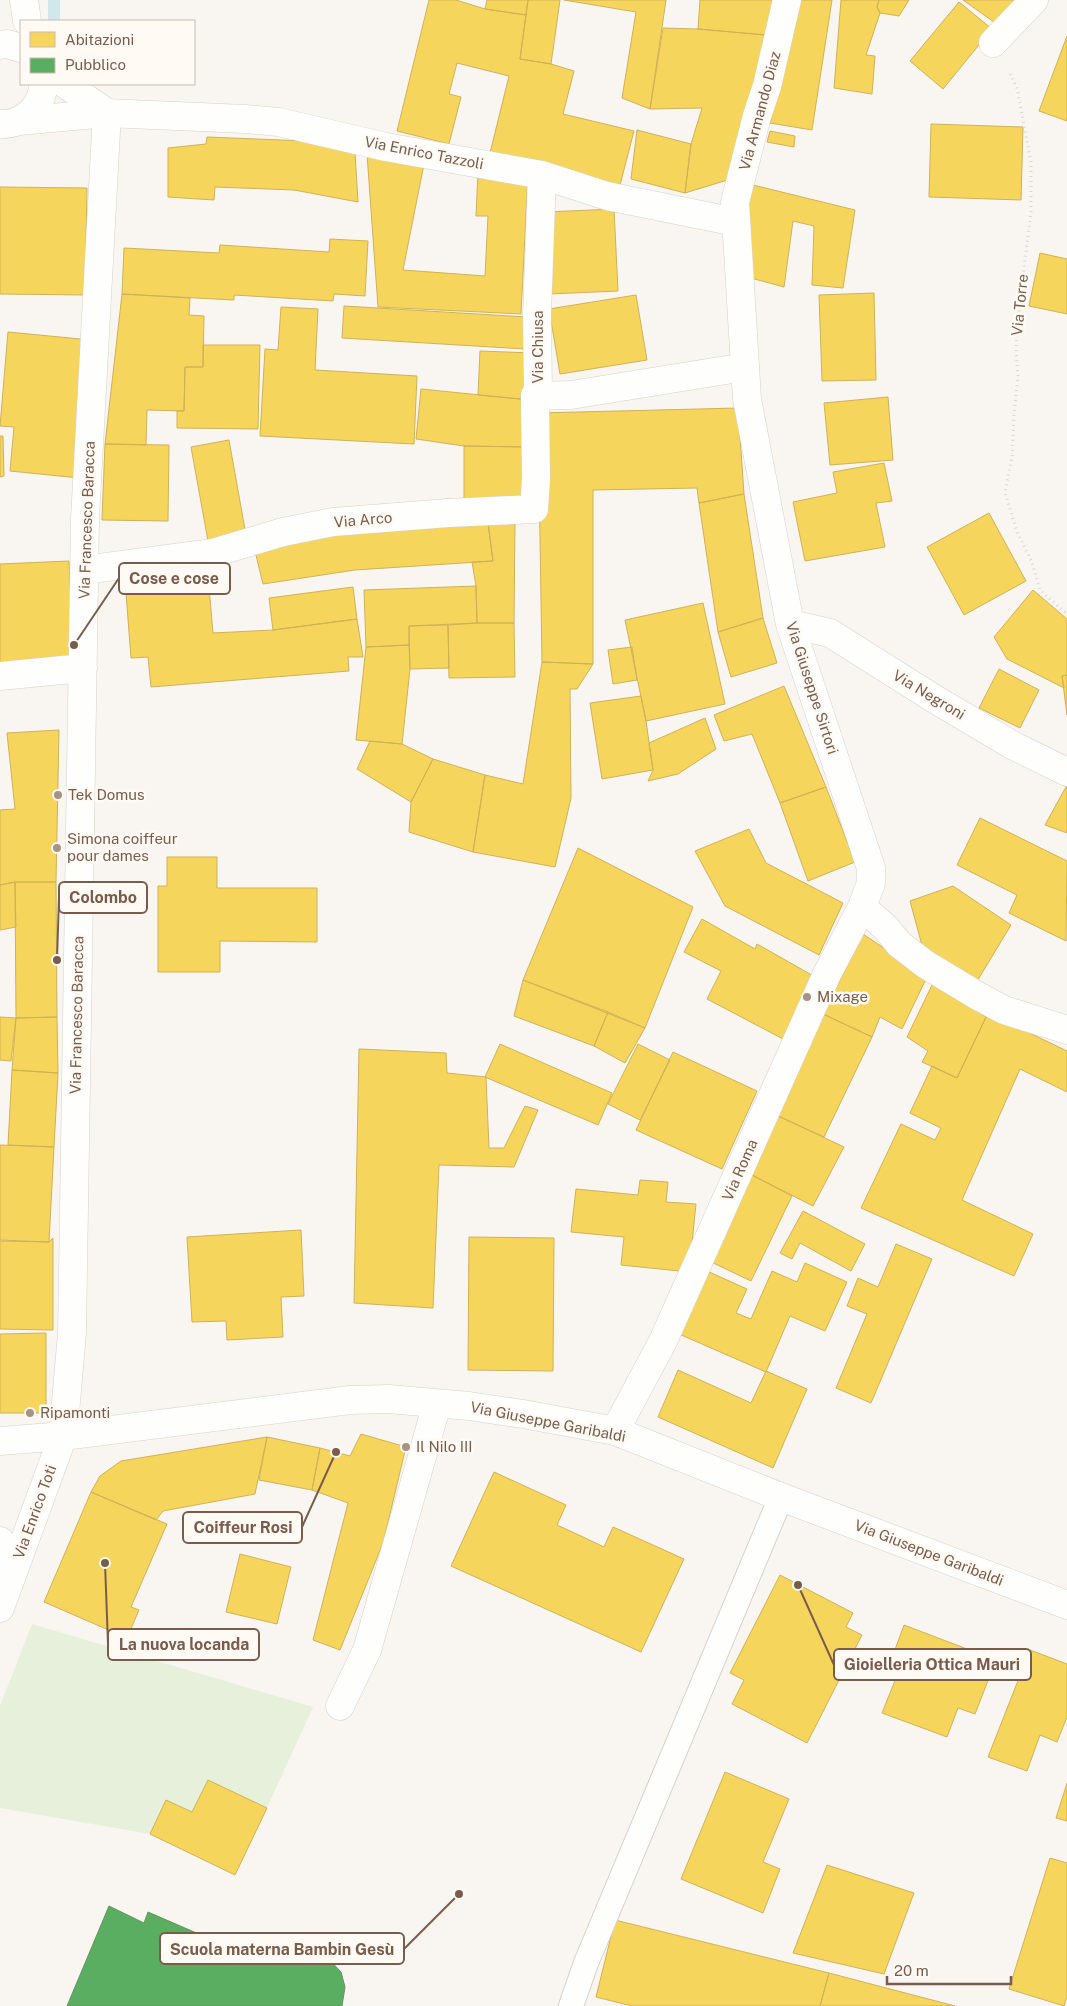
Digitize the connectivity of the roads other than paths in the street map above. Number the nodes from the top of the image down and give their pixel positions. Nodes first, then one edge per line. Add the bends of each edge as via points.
1 (24, 0) edge
2 (787, 0) edge
3 (1034, 0) edge
4 (27, 20) edge
5 (993, 43) road end
6 (0, 45) edge
7 (20, 48) edge
8 (43, 85) edge
9 (66, 85) edge
10 (107, 113) junction
11 (10, 122) edge
12 (542, 175) junction
13 (736, 222) junction
14 (745, 367) junction
15 (536, 396) junction
16 (84, 570) junction
17 (790, 624) junction
18 (83, 668) junction
19 (0, 676) edge
20 (1067, 772) edge
21 (862, 907) junction
22 (1067, 1030) edge
23 (437, 1404) junction
24 (615, 1432) junction
25 (63, 1436) junction
26 (0, 1441) edge
27 (782, 1497) junction
28 (0, 1541) edge
29 (4, 1598) edge
30 (1067, 1604) edge
31 (340, 1706) dead end
32 (571, 2006) edge

1 - 4 street
2 - 13 street, Via Armando Diaz via 735,202
3 - 5 street
6 - 7 street
8 - 11 street via 31,114
9 - 10 street
10 - 11 street, Via Enrico Tazzoli
10 - 12 street, Via Enrico Tazzoli via 279,122 386,147
10 - 16 street, Via Francesco Baracca
12 - 13 street, Via Enrico Tazzoli via 607,196
12 - 15 street, Via Chiusa
13 - 14 street, Via Giuseppe Sirtori
14 - 15 street, Via Chiusa via 571,396
14 - 17 street, Via Giuseppe Sirtori via 747,399
15 - 16 street, Via Arco via 534,508 333,522 283,532 213,553
16 - 18 street, Via Francesco Baracca
17 - 20 street, Via Negroni via 830,634 1012,745
17 - 21 street, Via Giuseppe Sirtori via 871,868 871,883
18 - 19 street
18 - 25 street, Via Francesco Baracca via 72,1333
21 - 22 street via 918,959 978,996 1004,1010
21 - 24 street, Via Roma via 827,974 663,1340
23 - 24 street, Via Giuseppe Garibaldi via 523,1414
23 - 25 street, Via Giuseppe Garibaldi via 350,1400
23 - 31 street via 368,1650
24 - 27 street, Via Giuseppe Garibaldi
25 - 26 street, Via Giuseppe Garibaldi
25 - 29 street, Via Enrico Toti
27 - 30 street, Via Giuseppe Garibaldi
27 - 32 lane
28 - 29 street, Via Enrico Toti via 4,1552

